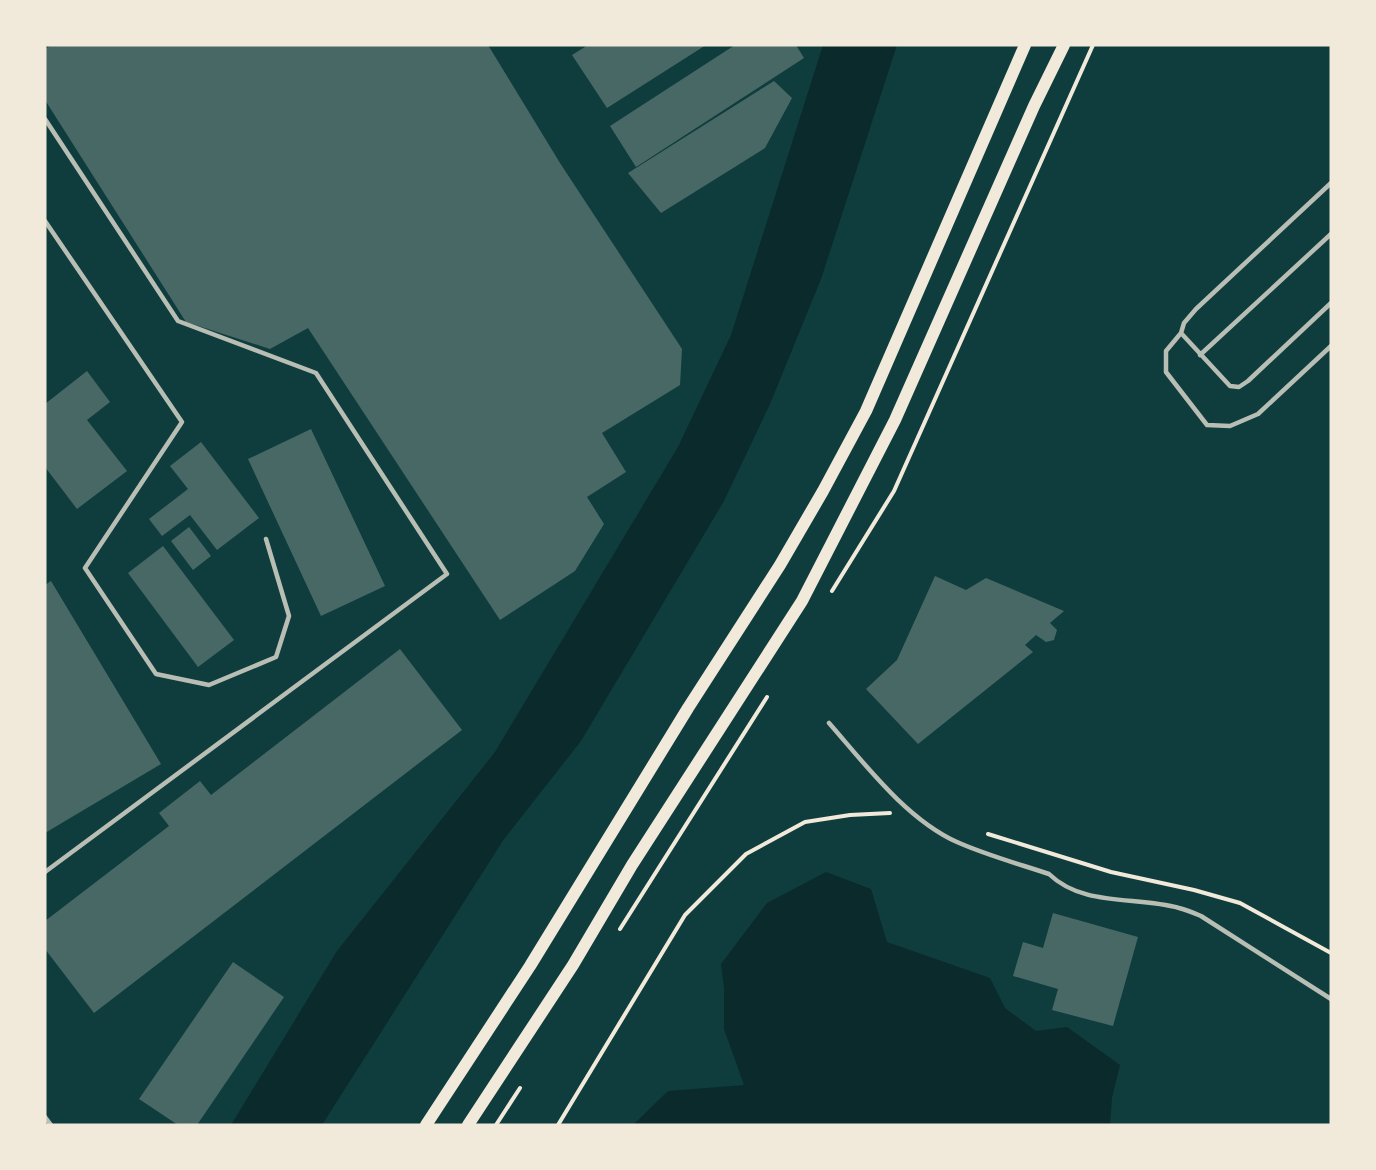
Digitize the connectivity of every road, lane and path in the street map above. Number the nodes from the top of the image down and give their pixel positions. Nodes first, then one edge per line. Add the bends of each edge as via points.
1 (1024, 45) edge
2 (1064, 45) edge
3 (45, 119) edge
4 (1331, 183) edge
5 (45, 222) edge
6 (1331, 234) edge
7 (1331, 303) edge
8 (1181, 333) junction
9 (1331, 346) edge
10 (1200, 355) junction
11 (266, 538) dead end
12 (829, 723) dead end
13 (916, 817) junction
14 (982, 832) dead end
15 (45, 872) edge
16 (1331, 953) edge
17 (1331, 999) edge
18 (45, 1117) edge
19 (51, 1125) edge
20 (426, 1125) edge
21 (468, 1125) edge
22 (558, 1125) edge

1 - 20 main road via 866,411 823,491 530,966
2 - 21 main road via 895,420 802,601
3 - 15 lane via 178,321 315,373 447,574
4 - 8 lane via 1196,309
5 - 11 lane via 182,422 85,567 156,674 209,685 276,657 289,616
6 - 10 lane
7 - 10 lane via 1239,387 1230,386
8 - 9 lane via 1166,351 1166,372 1207,425 1230,426 1258,414
8 - 10 lane
12 - 13 lane
13 - 17 lane via 956,842 1049,874 1059,884 1094,896 1178,907 1201,916
13 - 22 path via 890,813 804,822 746,854 685,915
14 - 16 path via 1100,869 1239,903
18 - 19 lane

